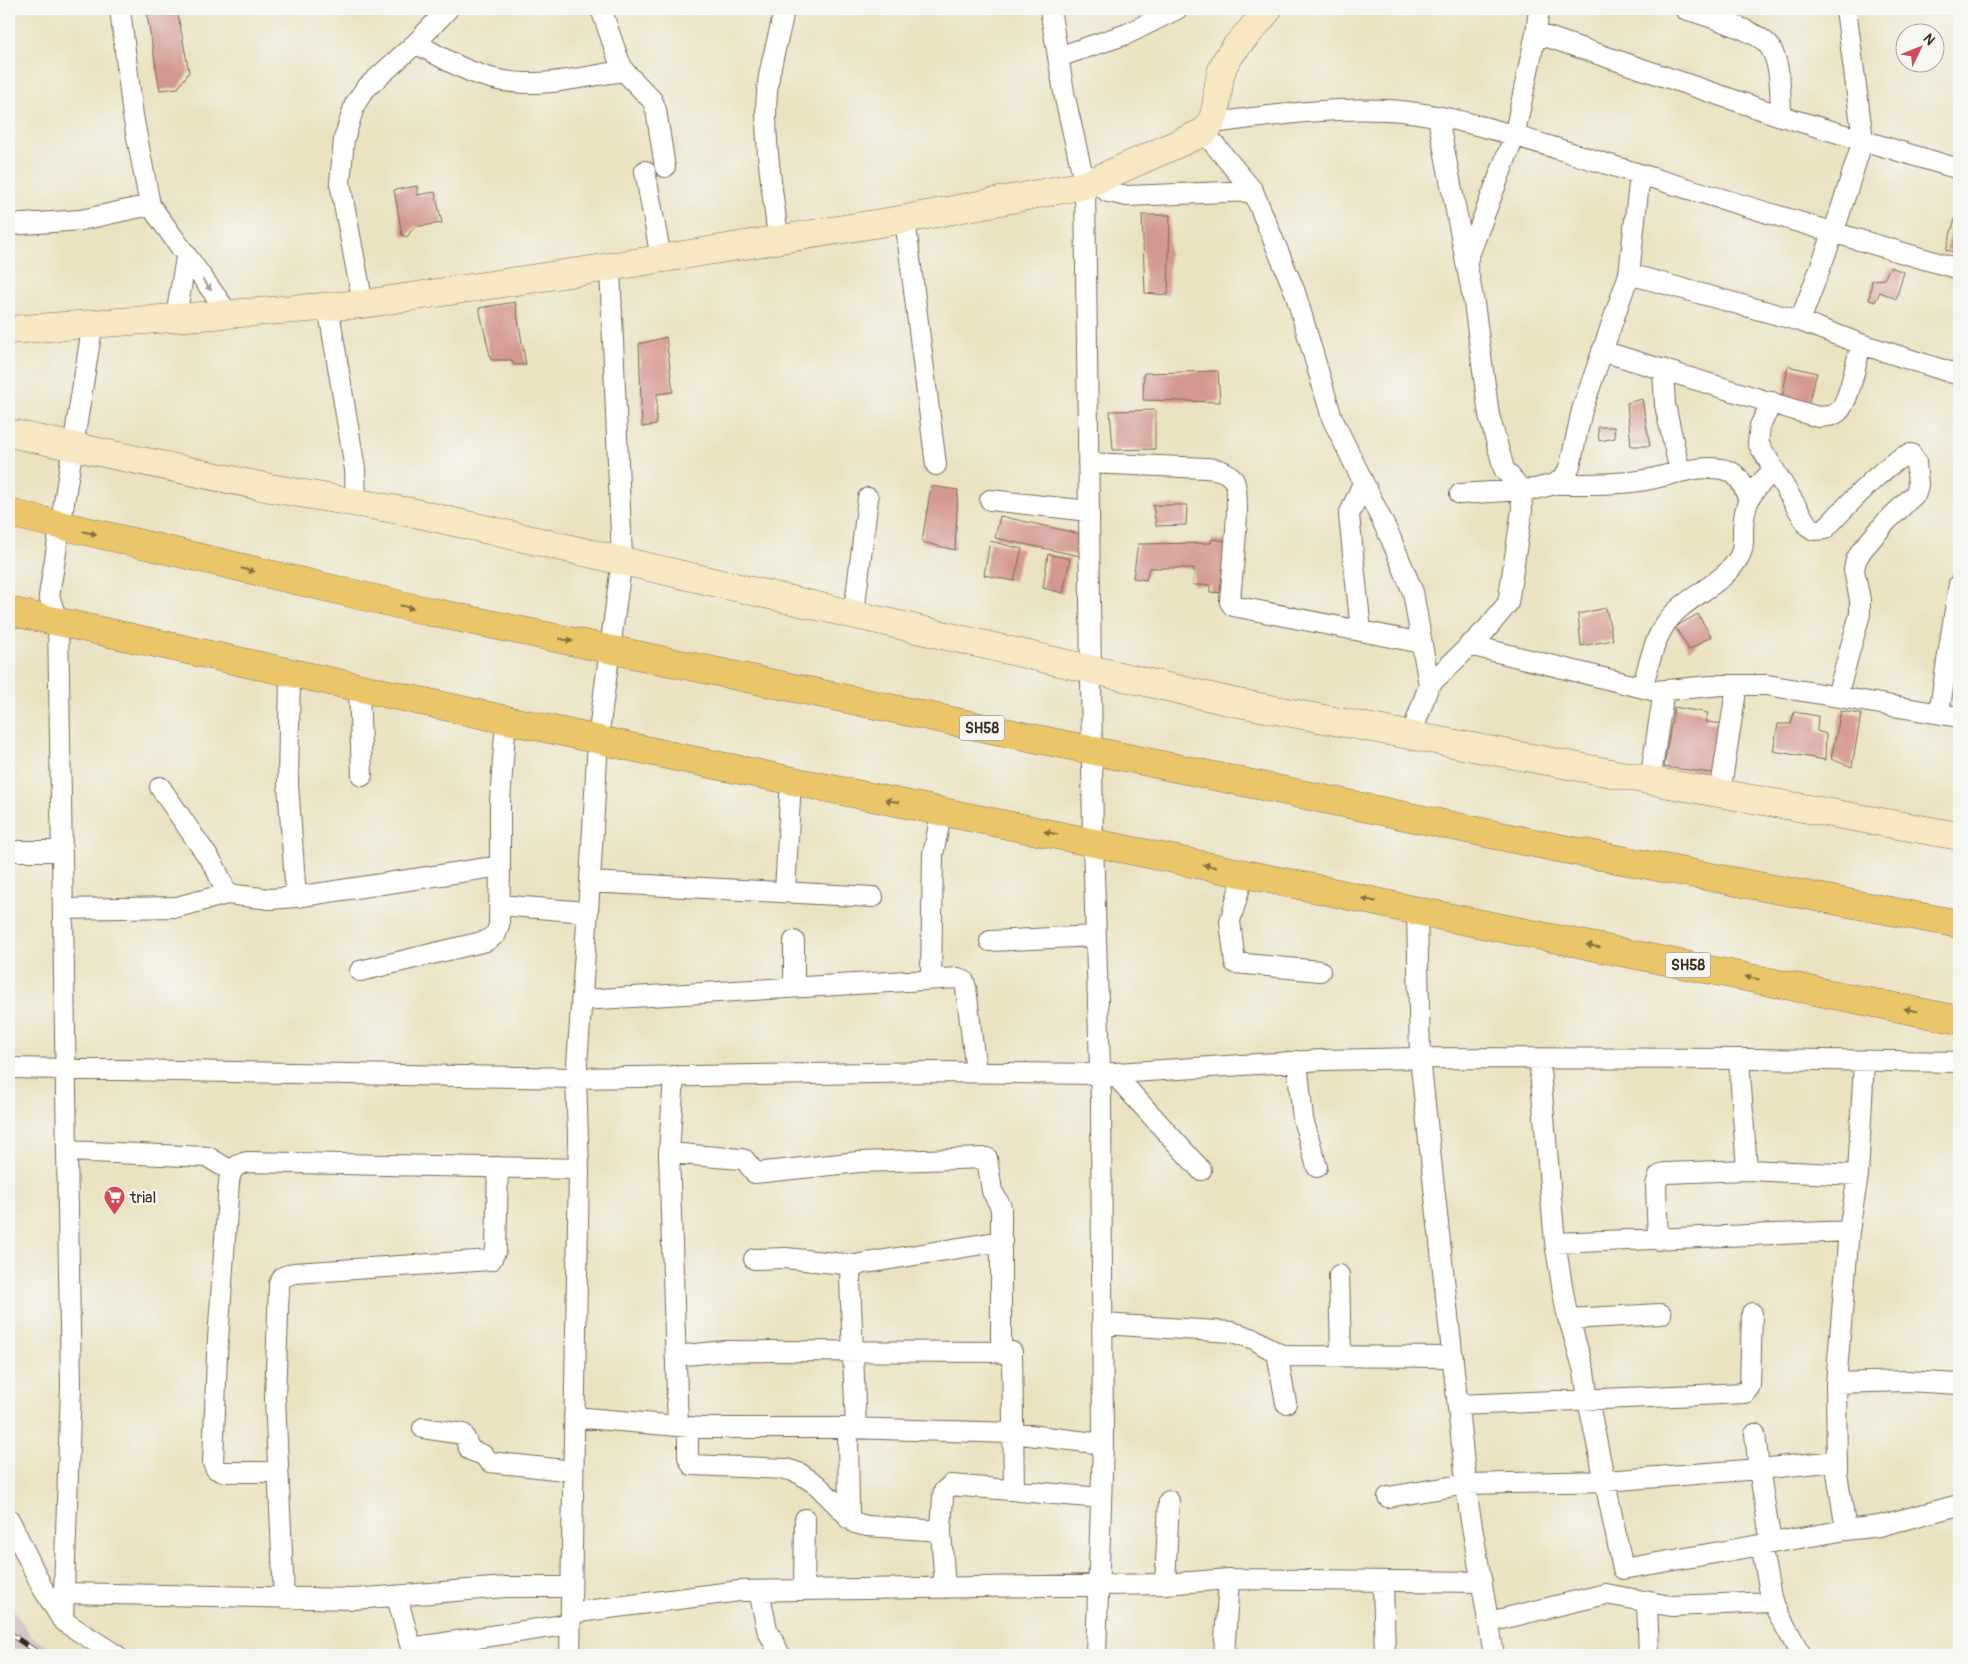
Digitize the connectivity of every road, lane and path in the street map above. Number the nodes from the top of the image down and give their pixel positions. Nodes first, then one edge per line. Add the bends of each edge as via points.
1 (120, 9) edge
2 (448, 9) edge
3 (601, 9) edge
4 (784, 9) edge
5 (1050, 9) edge
6 (1177, 9) edge
7 (1268, 9) edge
8 (1539, 9) edge
9 (1685, 9) edge
10 (1846, 9) edge
11 (1536, 33) junction
12 (416, 43) junction
13 (1058, 57) junction
14 (624, 71) junction
15 (1781, 116) junction
16 (1438, 118) junction
17 (1208, 128) junction
18 (1514, 136) junction
19 (1863, 140) junction
20 (665, 168) dead end
21 (1959, 170) edge
22 (645, 171) dead end
23 (1640, 174) junction
24 (1090, 183) junction
25 (1253, 190) junction
26 (150, 205) junction
27 (904, 219) junction
28 (9, 225) edge
29 (1834, 234) junction
30 (778, 238) junction
31 (186, 258) junction
32 (661, 258) junction
33 (1466, 263) junction
34 (610, 267) junction
35 (1959, 269) edge
36 (1629, 274) junction
37 (364, 304) junction
38 (328, 306) junction
39 (228, 313) junction
40 (176, 316) junction
41 (1800, 321) junction
42 (93, 322) junction
43 (9, 330) edge
44 (1861, 344) junction
45 (1602, 351) junction
46 (1663, 369) junction
47 (1959, 375) edge
48 (1772, 402) junction
49 (9, 433) edge
50 (74, 448) junction
51 (1088, 463) junction
52 (936, 465) dead end
53 (1773, 471) junction
54 (1680, 472) junction
55 (1363, 484) junction
56 (1555, 484) junction
57 (1521, 489) junction
58 (1460, 494) dead end
59 (868, 498) dead end
60 (1748, 498) junction
61 (990, 500) dead end
62 (356, 503) junction
63 (1089, 511) junction
64 (9, 513) edge
65 (61, 527) junction
66 (622, 560) junction
67 (1959, 584) edge
68 (9, 611) edge
69 (854, 614) junction
70 (58, 623) junction
71 (1361, 631) junction
72 (1422, 643) junction
73 (1469, 645) junction
74 (610, 650) junction
75 (1092, 669) junction
76 (290, 672) junction
77 (1429, 685) junction
78 (1737, 685) junction
79 (359, 687) junction
80 (1642, 687) junction
81 (1664, 690) junction
82 (1837, 696) junction
83 (1939, 713) junction
84 (1959, 717) edge
85 (506, 719) junction
86 (1411, 736) junction
87 (598, 739) junction
88 (1094, 751) junction
89 (362, 776) dead end
90 (791, 780) junction
91 (1650, 780) junction
92 (160, 787) dead end
93 (1720, 794) junction
94 (942, 811) junction
95 (1959, 836) edge
96 (1093, 842) junction
97 (9, 851) edge
98 (62, 851) junction
99 (500, 866) junction
100 (1244, 873) junction
101 (590, 882) junction
102 (785, 892) junction
103 (227, 894) junction
104 (296, 897) junction
105 (874, 897) dead end
106 (499, 906) junction
107 (63, 909) junction
108 (1417, 911) junction
109 (587, 912) junction
110 (1959, 924) edge
111 (1096, 936) junction
112 (794, 940) dead end
113 (990, 941) dead end
114 (360, 971) dead end
115 (1320, 971) dead end
116 (931, 979) junction
117 (794, 987) junction
118 (581, 1000) junction
119 (1959, 1020) edge
120 (1420, 1058) junction
121 (1539, 1059) junction
122 (1739, 1059) junction
123 (1297, 1061) junction
124 (1864, 1061) junction
125 (1959, 1062) edge
126 (9, 1068) edge
127 (66, 1068) junction
128 (976, 1072) junction
129 (1106, 1074) junction
130 (674, 1076) junction
131 (576, 1078) junction
132 (67, 1151) junction
133 (670, 1153) junction
134 (498, 1167) junction
135 (1317, 1167) dead end
136 (579, 1168) junction
137 (1201, 1170) dead end
138 (1746, 1170) junction
139 (231, 1171) junction
140 (1858, 1175) junction
141 (1849, 1230) junction
142 (1658, 1240) junction
143 (1002, 1241) junction
144 (1555, 1243) junction
145 (754, 1259) dead end
146 (855, 1266) junction
147 (1339, 1275) dead end
148 (1752, 1313) dead end
149 (1661, 1314) dead end
150 (1568, 1320) junction
151 (1103, 1324) junction
152 (853, 1351) junction
153 (1001, 1353) junction
154 (1277, 1353) junction
155 (676, 1356) junction
156 (1341, 1356) junction
157 (1453, 1357) junction
158 (1836, 1383) junction
159 (1959, 1384) edge
160 (1588, 1400) junction
161 (1286, 1403) dead end
162 (1458, 1405) junction
163 (574, 1416) junction
164 (683, 1426) junction
165 (422, 1428) dead end
166 (852, 1429) junction
167 (1013, 1433) junction
168 (1756, 1434) dead end
169 (1103, 1444) junction
170 (1837, 1461) junction
171 (1759, 1469) junction
172 (574, 1471) junction
173 (278, 1472) junction
174 (1606, 1481) junction
175 (1467, 1484) junction
176 (1014, 1489) junction
177 (1388, 1496) dead end
178 (1101, 1498) junction
179 (1169, 1501) dead end
180 (1959, 1505) edge
181 (805, 1519) dead end
182 (849, 1519) junction
183 (9, 1520) edge
184 (1846, 1530) junction
185 (941, 1531) junction
186 (1766, 1544) junction
187 (1229, 1579) junction
188 (1384, 1581) junction
189 (1482, 1582) junction
190 (1165, 1584) junction
191 (1097, 1585) junction
192 (571, 1587) junction
193 (944, 1588) junction
194 (804, 1590) junction
195 (759, 1591) junction
196 (64, 1593) junction
197 (397, 1597) junction
198 (284, 1598) junction
199 (1646, 1602) junction
200 (1772, 1602) junction
201 (570, 1618) junction
202 (63, 1621) junction
203 (1488, 1622) junction
204 (412, 1652) edge
205 (1498, 1653) edge
206 (116, 1655) edge
207 (570, 1655) edge
208 (780, 1655) edge
209 (1096, 1655) edge
210 (1224, 1655) edge
211 (1385, 1655) edge
212 (1649, 1655) edge
213 (1801, 1655) edge

1 - 26 street via 133,116
2 - 12 street
3 - 14 street
4 - 30 street via 766,109
5 - 13 street
6 - 13 street via 1128,34
7 - 17 street via 1231,53 1223,68
8 - 11 street
9 - 15 street via 1761,38 1769,46 1779,79
10 - 19 street
11 - 15 street
11 - 18 street
12 - 14 street via 470,72 526,84
12 - 37 street via 365,89 349,118 344,138 340,183
13 - 24 street
14 - 20 street via 652,100
15 - 19 street
16 - 17 street via 1387,110 1323,109
16 - 18 street
16 - 33 street
17 - 24 street
17 - 25 street
18 - 23 street
18 - 33 street
19 - 21 street
19 - 29 street
22 - 32 street
23 - 29 street
23 - 36 street
24 - 25 street via 1108,192 1127,196
24 - 27 street
24 - 51 street
25 - 55 street via 1295,292 1332,418
26 - 28 street via 81,220
26 - 31 street
27 - 30 street
27 - 52 street
29 - 35 street
29 - 41 street
30 - 32 street
31 -> 39 street
31 - 40 street
32 - 34 street
33 - 57 street via 1488,415 1504,469
34 - 37 street
34 - 66 street
36 - 41 street
36 - 45 street
37 - 38 street
38 - 39 street
38 - 62 street via 355,469
39 - 40 street
40 - 42 street
41 - 44 street
42 - 43 street
42 - 50 street
44 - 47 street
44 - 48 street via 1848,391 1838,412 1831,416 1818,416
45 - 46 street
45 - 56 street via 1582,410 1570,466 1565,476
46 - 48 street
46 - 54 street via 1665,405
48 - 53 street via 1758,436 1762,454
49 - 50 street
50 - 62 street
50 - 65 street
51 - 63 street
51 - 71 street via 1219,469 1228,474 1234,480 1237,498 1231,604
53 - 60 street
53 - 82 street via 1808,526 1819,531 1904,454 1911,454 1916,462 1916,493 1886,522 1856,560 1854,570 1860,614
54 - 56 street via 1624,483
54 - 60 street via 1706,468 1730,471 1740,481
55 - 71 street via 1349,515
55 - 72 street via 1413,592
56 - 57 street
57 - 58 street
57 - 73 street via 1520,530 1508,603
59 - 69 street
60 - 80 street via 1741,552 1734,565 1666,622
61 - 63 street
62 - 66 street via 411,512
63 - 75 street
64 - 65 main road, SH58
65 - 70 street via 49,596
65 -> 74 main road, SH58 via 428,612
66 - 69 street
66 - 74 street
67 - 83 street
68 - 70 main road, SH58
69 - 75 street
70 - 76 main road, SH58
70 - 98 street
71 - 72 street
72 - 77 street
73 - 77 street
73 - 80 street
74 - 87 street
74 - 88 main road, SH58
75 - 86 street via 1228,701
75 - 88 street
76 - 79 main road, SH58
76 - 104 street via 288,784
77 - 86 street
78 - 81 street
78 - 82 street via 1767,685
78 - 93 street
79 - 85 main road, SH58
79 - 89 street
80 - 81 street
81 - 91 street
82 - 83 street
83 - 84 street
85 - 87 main road, SH58
85 - 99 street via 500,801
86 - 91 street
87 - 90 main road, SH58
87 - 101 street
88 - 96 street
88 - 110 main road, SH58 via 1553,847
94 -> 90 main road, SH58
90 - 102 street
91 - 93 street
92 - 103 street via 215,867
93 - 95 street
96 -> 94 main road, SH58
94 - 116 street via 933,854
100 -> 96 main road, SH58
96 - 111 street
97 - 98 street
98 - 107 street
99 - 104 street
99 - 106 street
108 -> 100 main road, SH58
100 - 115 street via 1230,921 1235,963
101 - 102 street
101 - 109 street
102 - 105 street
103 - 104 street via 270,899
103 - 107 street via 177,907
106 - 109 street
106 - 114 street via 496,934 486,941
107 - 127 street
119 -> 108 main road, SH58
108 - 120 street
109 - 118 street
111 - 113 street
111 - 129 street
112 - 117 street
116 - 117 street
116 - 128 street via 958,978 965,984
117 - 118 street
118 - 131 street
120 - 121 street
120 - 123 street
120 - 157 street
121 - 122 street
121 - 144 street
122 - 124 street
122 - 138 street
123 - 129 street
123 - 135 street via 1303,1118
124 - 125 street
124 - 140 street
126 - 127 street
127 - 131 street
127 - 132 street
128 - 129 street
128 - 130 street
129 - 137 street
129 - 151 street
130 - 131 street
130 - 133 street
131 - 136 street
132 - 139 street via 208,1157
132 - 196 street via 71,1385
133 - 143 street via 741,1159 755,1173 858,1162 985,1156 992,1191 1002,1207
133 - 155 street
134 - 136 street
134 - 139 street via 246,1162
134 - 173 street via 496,1250 491,1260 294,1273 281,1280 275,1398
136 - 163 street
138 - 140 street
138 - 142 street via 1665,1173 1659,1176 1656,1185
139 - 173 street via 217,1354 213,1463 216,1469 224,1472
140 - 141 street
141 - 142 street
141 - 158 street
142 - 144 street
143 - 146 street
143 - 153 street
144 - 150 street
145 - 146 street via 785,1258
146 - 152 street via 850,1272
147 - 156 street
148 - 160 street via 1750,1386 1745,1393
149 - 150 street
150 - 160 street via 1584,1371
151 - 154 street via 1232,1332 1254,1339
151 - 169 street
152 - 153 street
152 - 155 street via 725,1351
152 - 166 street
153 - 167 street via 1012,1352
154 - 156 street via 1287,1356
154 - 161 street
155 - 164 street
156 - 157 street
157 - 162 street
158 - 159 street via 1906,1381
158 - 170 street
160 - 162 street
160 - 174 street
162 - 175 street
163 - 164 street
163 - 172 street
164 - 166 street
164 - 182 street via 692,1465 799,1473 817,1484
165 - 172 street via 463,1434 470,1450 490,1462
166 - 167 street
166 - 182 street
167 - 169 street
167 - 176 street
168 - 171 street
169 - 178 street
170 - 171 street
170 - 184 street
171 - 174 street
171 - 186 street
172 - 192 street
173 - 198 street
174 - 175 street
174 - 186 street via 1623,1569
175 - 177 street
175 - 189 street
176 - 178 street
176 - 185 street via 951,1485 944,1491
178 - 191 street
179 - 190 street
180 - 184 street via 1879,1526
181 - 194 street
182 - 185 street via 868,1526
183 - 202 street
184 - 186 street
185 - 193 street
186 - 200 street
187 - 188 street
187 - 190 street
187 - 210 street
188 - 189 street
188 - 211 street
189 - 203 street
190 - 191 street
191 - 193 street
191 - 209 street
192 - 197 street via 482,1588
192 - 201 street
193 - 194 street
194 - 195 street
195 - 201 street via 739,1591
195 - 208 street via 767,1630
196 - 198 street
196 - 202 street
197 - 198 street
197 - 204 street
199 - 200 street via 1689,1606
199 - 203 street via 1606,1594
199 - 212 street
200 - 213 street
201 - 204 street
201 - 207 street
202 - 206 street
203 - 205 street

